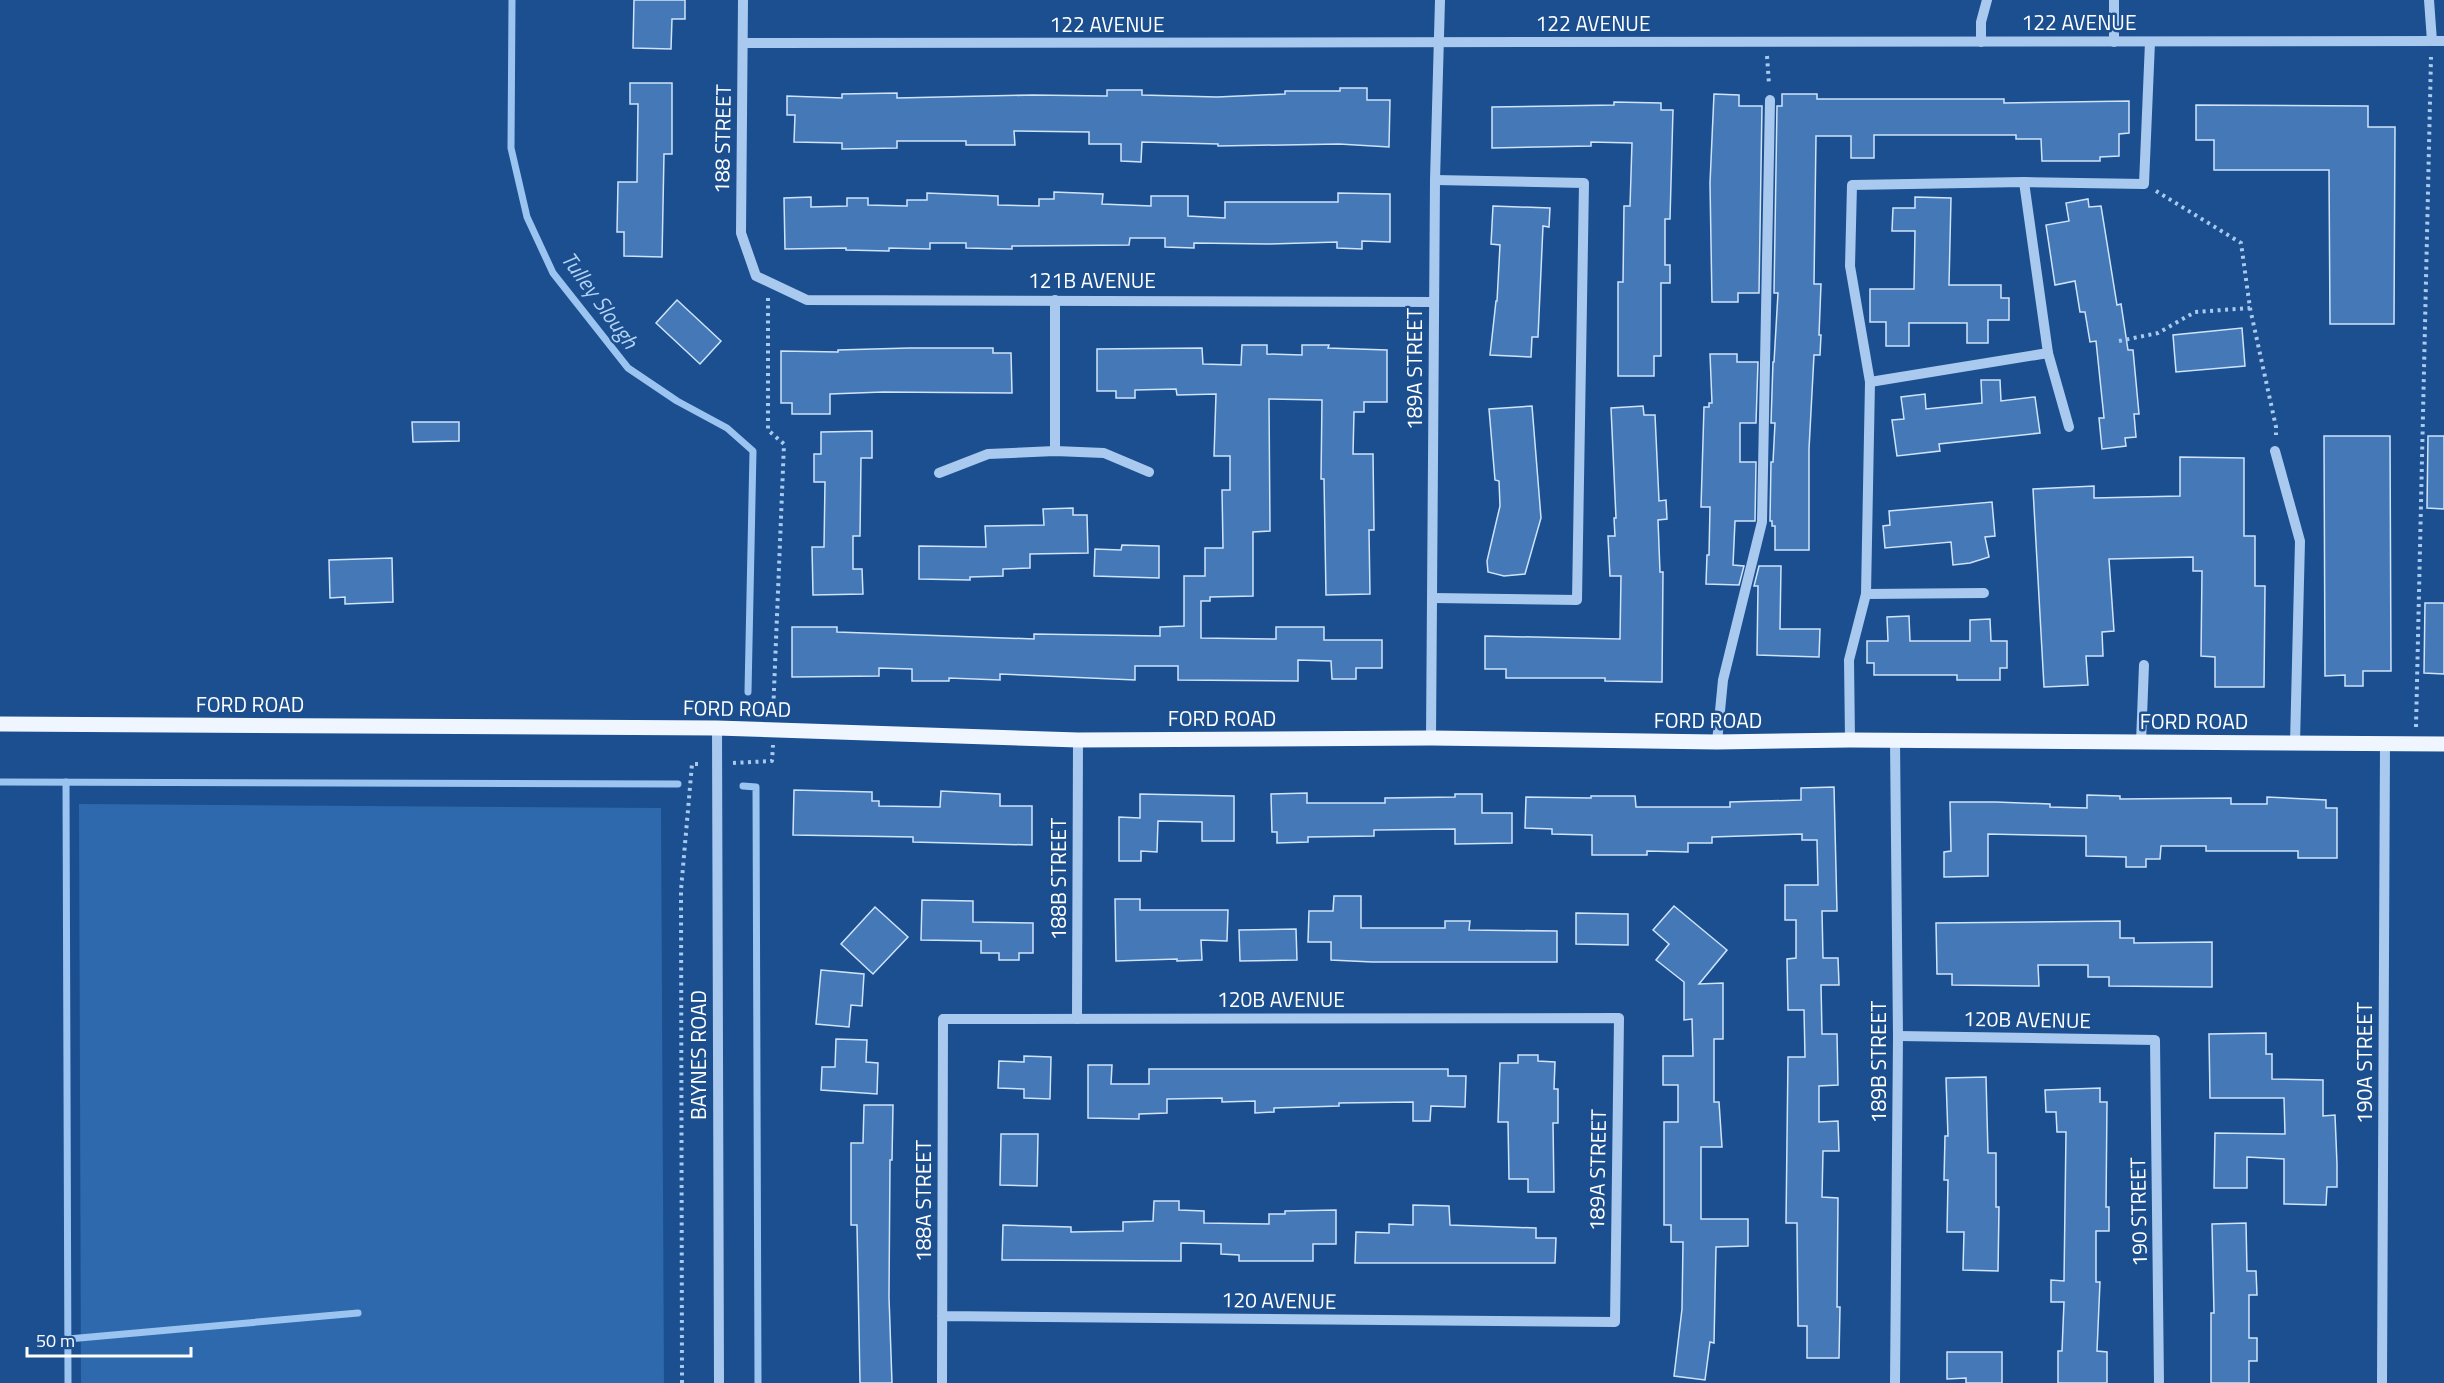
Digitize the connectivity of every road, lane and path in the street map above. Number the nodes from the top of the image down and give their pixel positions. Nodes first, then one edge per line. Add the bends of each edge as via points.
1 (743, 0) edge
2 (1440, 0) edge
3 (1987, 0) edge
4 (2114, 0) edge
5 (2429, 0) edge
6 (2432, 41) junction
7 (2444, 41) edge
8 (1767, 42) junction
9 (1981, 42) junction
10 (2114, 42) junction
11 (2150, 42) junction
12 (742, 43) junction
13 (1440, 44) junction
14 (1770, 100) joint
15 (1435, 180) junction
16 (2024, 182) junction
17 (2144, 184) junction
18 (756, 276) joint
19 (768, 282) junction
20 (1055, 300) junction
21 (1434, 302) junction
22 (2250, 308) junction
23 (2119, 341) dead end
24 (2048, 353) junction
25 (1870, 382) junction
26 (2069, 427) dead end
27 (1055, 451) junction
28 (2275, 451) joint
29 (1149, 472) dead end
30 (939, 473) dead end
31 (1984, 593) dead end
32 (1866, 594) junction
33 (1433, 598) junction
34 (2144, 665) dead end
35 (773, 708) dead end
36 (0, 724) edge
37 (717, 728) junction
38 (1431, 738) junction
39 (1078, 740) junction
40 (1850, 740) junction
41 (1895, 741) junction
42 (1716, 742) junction
43 (2141, 742) junction
44 (2295, 743) junction
45 (2385, 743) junction
46 (2416, 744) junction
47 (2444, 744) edge
48 (692, 764) dead end
49 (1619, 1018) joint
50 (1077, 1019) junction
51 (943, 1020) joint
52 (1898, 1036) junction
53 (2155, 1040) joint
54 (942, 1316) junction
55 (1615, 1322) joint
56 (682, 1383) edge
57 (718, 1383) edge
58 (942, 1383) edge
59 (1895, 1383) edge
60 (2159, 1383) edge
61 (2382, 1383) edge

1 - 12 street, 188 STREET
2 - 13 street, 189A STREET
3 - 9 street
4 - 10 street
5 - 6 street
6 - 7 street, 122 AVENUE
6 - 11 street, 122 AVENUE
6 - 46 path
8 - 9 street, 122 AVENUE
8 - 13 street, 122 AVENUE
8 - 14 path
9 - 10 street, 122 AVENUE
10 - 11 street, 122 AVENUE
11 - 17 street
12 - 13 street, 122 AVENUE
12 - 18 street, 188 STREET via 741,232
13 - 15 street, 189A STREET
14 - 42 street via 1762,522 1723,680
15 - 21 street, 189A STREET
15 - 33 street via 1584,183 1577,600
16 - 17 street
16 - 24 street
16 - 25 street via 1852,185 1850,266
17 - 22 path via 2241,243
18 - 19 street, 121B AVENUE
19 - 20 street, 121B AVENUE via 807,300
19 - 35 path via 768,430 784,444
20 - 21 street, 121B AVENUE
20 - 27 street
21 - 33 street, 189A STREET
22 - 23 path via 2195,312 2158,333
22 - 28 path via 2276,428
24 - 25 street
24 - 26 street
25 - 32 street
27 - 29 street via 1104,453
27 - 30 street via 988,454
28 - 44 street via 2300,541
31 - 32 street
32 - 40 street via 1850,660
33 - 38 street, 189A STREET
34 - 43 street
36 - 37 main road, FORD ROAD
37 - 39 main road, FORD ROAD
37 - 57 street, BAYNES ROAD
38 - 39 main road, FORD ROAD
38 - 42 main road, FORD ROAD
39 - 50 street, 188B STREET
40 - 41 main road, FORD ROAD
40 - 42 main road, FORD ROAD
41 - 43 main road, FORD ROAD
41 - 52 street, 189B STREET
43 - 44 main road, FORD ROAD
44 - 45 main road, FORD ROAD
45 - 46 main road, FORD ROAD
45 - 61 street, 190A STREET
46 - 47 main road, FORD ROAD
48 - 56 path via 681,890
49 - 50 street, 120B AVENUE
49 - 55 street, 189A STREET
50 - 51 street, 120B AVENUE
51 - 54 street, 188A STREET
52 - 53 street, 120B AVENUE
52 - 59 street, 189B STREET
53 - 60 street, 190 STREET
54 - 55 street, 120 AVENUE
54 - 58 street, 188A STREET

